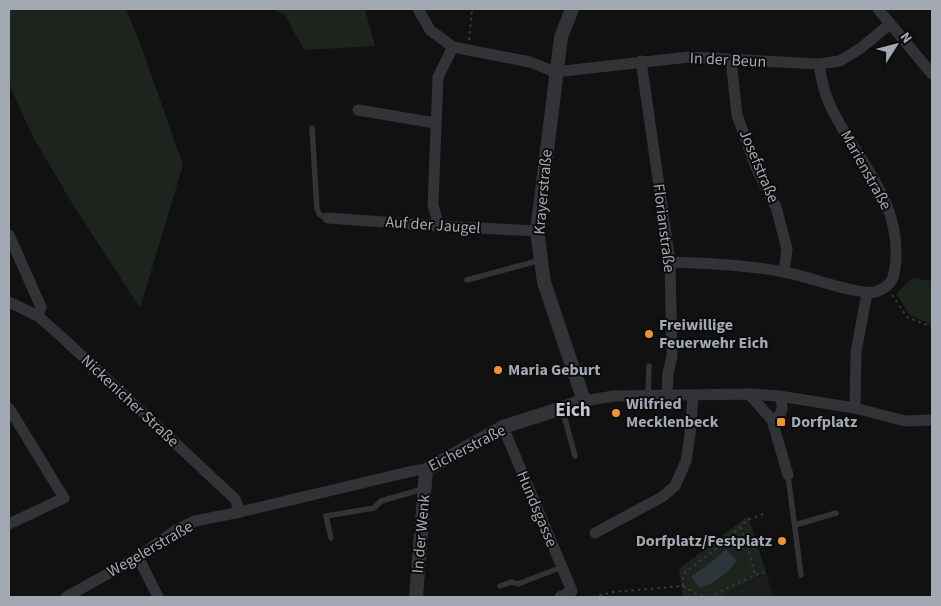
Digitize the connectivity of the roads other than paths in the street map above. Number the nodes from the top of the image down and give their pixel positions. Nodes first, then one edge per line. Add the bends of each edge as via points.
1 (418, 9) edge
2 (572, 9) edge
3 (878, 9) edge
4 (890, 24) junction
5 (453, 47) junction
6 (731, 60) junction
7 (641, 61) junction
8 (819, 64) junction
9 (555, 72) junction
10 (932, 74) edge
11 (358, 110) dead end
12 (436, 123) junction
13 (312, 128) dead end
14 (328, 218) joint
15 (439, 226) junction
16 (537, 231) junction
17 (9, 235) edge
18 (541, 260) junction
19 (670, 262) junction
20 (784, 272) junction
21 (467, 280) dead end
22 (867, 293) junction
23 (9, 302) edge
24 (38, 316) junction
25 (649, 366) dead end
26 (749, 394) junction
27 (648, 396) junction
28 (667, 396) junction
29 (693, 396) junction
30 (779, 396) junction
31 (584, 401) junction
32 (9, 408) edge
33 (562, 408) junction
34 (855, 408) junction
35 (772, 420) junction
36 (932, 420) edge
37 (503, 427) junction
38 (575, 456) dead end
39 (426, 470) junction
40 (788, 475) joint
41 (425, 489) junction
42 (240, 512) junction
43 (836, 513) dead end
44 (9, 524) edge
45 (795, 525) junction
46 (595, 533) dead end
47 (331, 538) dead end
48 (138, 557) junction
49 (562, 567) junction
50 (802, 575) dead end
51 (500, 586) dead end
52 (66, 597) edge
53 (158, 597) edge
54 (416, 597) edge
55 (560, 597) edge

1 - 5 street via 430,30
2 - 9 street, Krayerstraße via 561,37
3 - 4 street
4 - 8 street, In der Beun via 840,61
4 - 10 street
5 - 9 street via 530,62
5 - 12 street via 438,77
6 - 7 street, In der Beun via 689,57
6 - 8 street, In der Beun
6 - 20 street, Josefstraße via 738,116 756,167 776,207 787,249
7 - 9 street, In der Beun
7 - 19 street, Florianstraße
8 - 22 street, Marienstraße via 830,106 885,199 893,222 896,247 891,283 883,290
9 - 16 street, Krayerstraße
11 - 12 street
12 - 15 street via 433,205
13 - 14 lane via 317,209 320,215
14 - 15 street, Auf der Jaugel
15 - 16 street, Auf der Jaugel
16 - 18 street, Krayerstraße
17 - 24 street via 41,307
18 - 21 lane
18 - 31 street, Krayerstraße via 544,282
19 - 20 street
19 - 28 street, Florianstraße via 672,356
20 - 22 street
22 - 34 street via 856,352
23 - 24 street, Nickenicher Straße
24 - 42 street, Nickenicher Straße via 235,499
25 - 27 lane
26 - 29 street, Eicherstraße
26 - 30 street, Eicherstraße
26 - 35 street
27 - 28 street, Eicherstraße
27 - 31 street, Eicherstraße via 614,396
28 - 29 street, Eicherstraße
29 - 46 street via 686,461 675,486 662,497
30 - 34 street, Eicherstraße
30 - 35 street via 782,412
31 - 33 street, Eicherstraße
32 - 44 street via 64,498
33 - 37 street, Eicherstraße
33 - 38 lane
34 - 36 street, Eicherstraße via 905,421
35 - 40 street
37 - 39 street, Eicherstraße
37 - 49 street, Hundsgasse
39 - 41 street, In der Wenk
39 - 42 street, Eicherstraße
40 - 45 lane
41 - 47 lane via 381,501 374,508 326,516
41 - 54 street, In der Wenk
42 - 48 street, Wegelerstraße via 195,521 176,530
43 - 45 lane
45 - 50 lane
48 - 52 street, Wegelerstraße
48 - 53 street
49 - 51 lane via 518,584 512,582
49 - 55 street, Hundsgasse via 572,591

